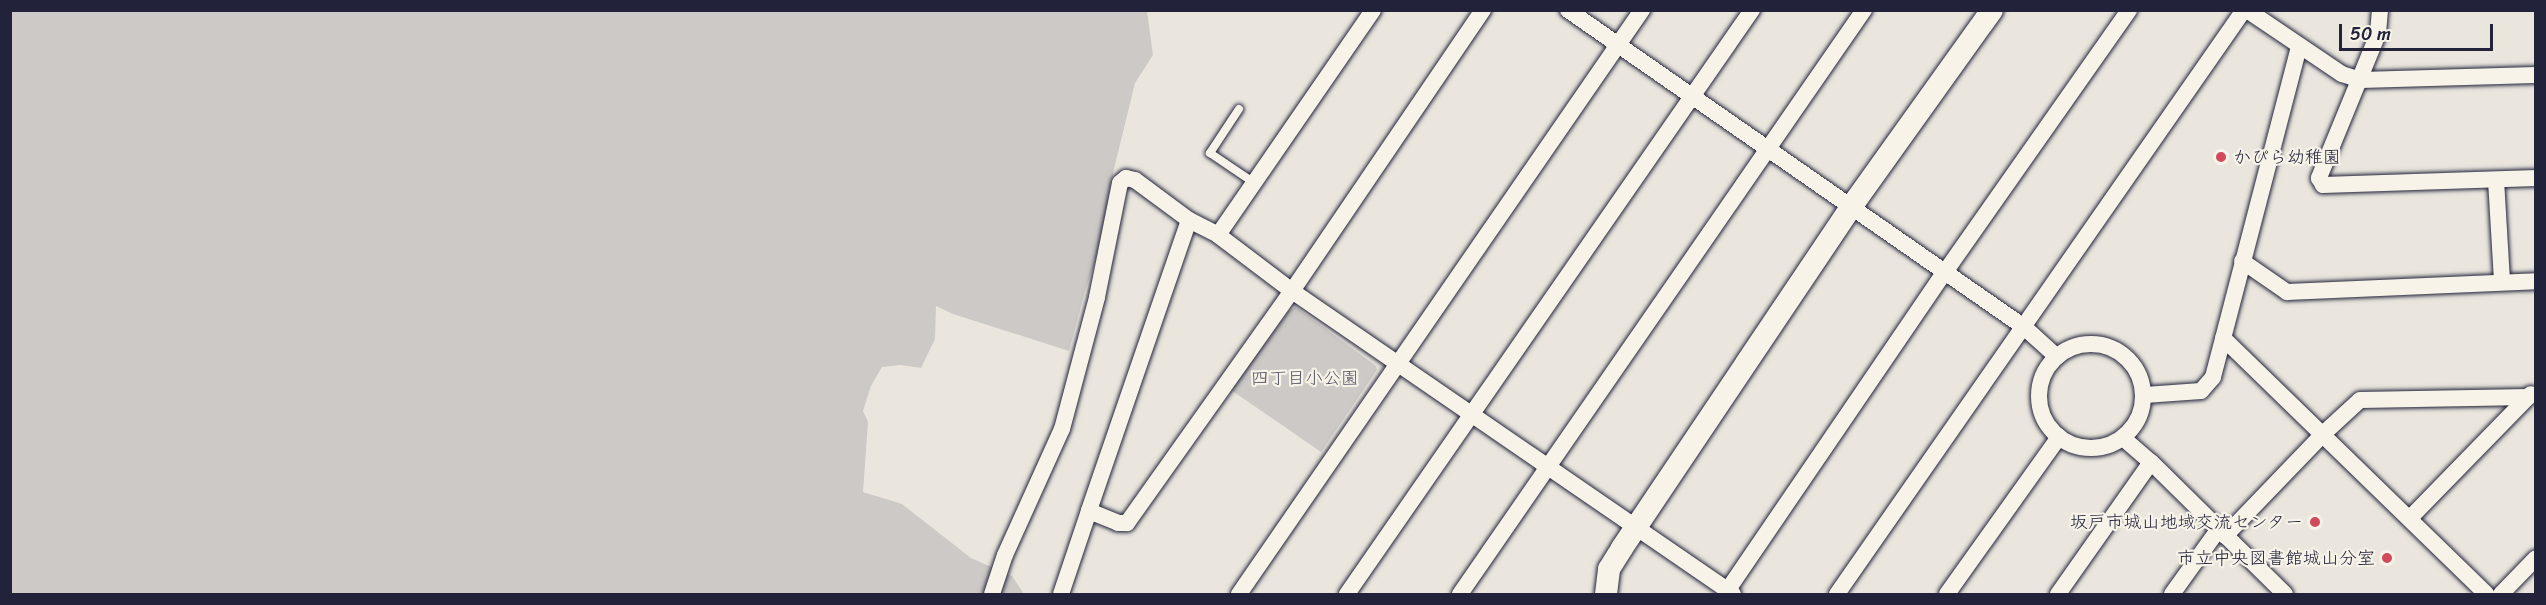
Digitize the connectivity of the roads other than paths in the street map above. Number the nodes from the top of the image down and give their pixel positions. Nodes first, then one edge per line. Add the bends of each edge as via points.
1 (1373, 10) edge
2 (1483, 10) edge
3 (1568, 10) edge
4 (1642, 10) edge
5 (1752, 10) edge
6 (1864, 10) edge
7 (1992, 10) edge
8 (2129, 10) edge
9 (2246, 10) edge
10 (2380, 10) edge
11 (1617, 46) junction
12 (2299, 46) junction
13 (2535, 75) edge
14 (2360, 80) junction
15 (1692, 98) junction
16 (1239, 110) dead end
17 (1768, 151) junction
18 (2535, 178) edge
19 (2496, 180) junction
20 (1252, 182) junction
21 (1851, 207) junction
22 (1189, 220) junction
23 (1218, 235) junction
24 (2242, 261) junction
25 (1945, 272) junction
26 (2502, 281) junction
27 (2535, 281) edge
28 (1292, 291) junction
29 (2024, 327) junction
30 (2223, 338) junction
31 (2056, 356) junction
32 (1398, 363) junction
33 (2532, 393) edge
34 (2145, 395) junction
35 (1472, 415) junction
36 (2323, 434) junction
37 (2059, 437) junction
38 (2123, 438) junction
39 (2151, 462) junction
40 (1548, 468) junction
41 (1089, 511) junction
42 (2410, 518) junction
43 (1634, 529) junction
44 (2221, 533) junction
45 (2535, 558) edge
46 (1730, 593) edge
47 (992, 594) edge
48 (1061, 594) edge
49 (1239, 594) edge
50 (1347, 594) edge
51 (1460, 594) edge
52 (1606, 594) edge
53 (1837, 594) edge
54 (1947, 594) edge
55 (2058, 594) edge
56 (2172, 594) edge
57 (2285, 594) edge
58 (2486, 594) edge
59 (2501, 594) edge

1 - 20 street
2 - 28 street
3 - 11 street
4 - 11 street
5 - 15 street
6 - 17 street
7 - 21 street
8 - 25 street
9 - 12 street
9 - 29 street
10 - 14 street via 2378,34
11 - 15 street
11 - 32 street
12 - 14 street via 2342,74
12 - 24 street
13 - 14 street
14 - 19 street via 2319,178 2323,185
15 - 17 street
15 - 35 street
16 - 20 lane via 1210,153
17 - 21 street
17 - 40 street
18 - 19 street
19 - 26 street
20 - 23 street
21 - 25 street
21 - 43 street
22 - 23 street
22 - 41 street
22 - 47 street via 1135,180 1126,178 1120,183 1097,297 1062,429 1005,555
23 - 28 street
24 - 26 street via 2287,292
24 - 30 street
25 - 29 street
25 - 46 street
26 - 27 street
28 - 32 street
28 - 41 street via 1127,523 1118,524
29 - 31 street
29 - 53 street
30 - 34 street via 2213,377 2201,391
30 - 36 street
31 - 34 street via 2078,345 2110,347 2135,366
31 - 37 street via 2044,372 2039,402 2046,421
32 - 35 street
32 - 49 street
33 - 36 street via 2367,399 2354,404
33 - 42 street
34 - 38 street via 2140,416
35 - 40 street
35 - 50 street
36 - 42 street
36 - 44 street
37 - 38 street via 2091,448 2108,446
37 - 54 street
38 - 39 street
39 - 44 street
39 - 55 street
40 - 43 street
40 - 51 street
41 - 48 street
42 - 58 street
43 - 46 street
43 - 52 street via 1609,569
44 - 56 street
44 - 57 street
45 - 59 street

